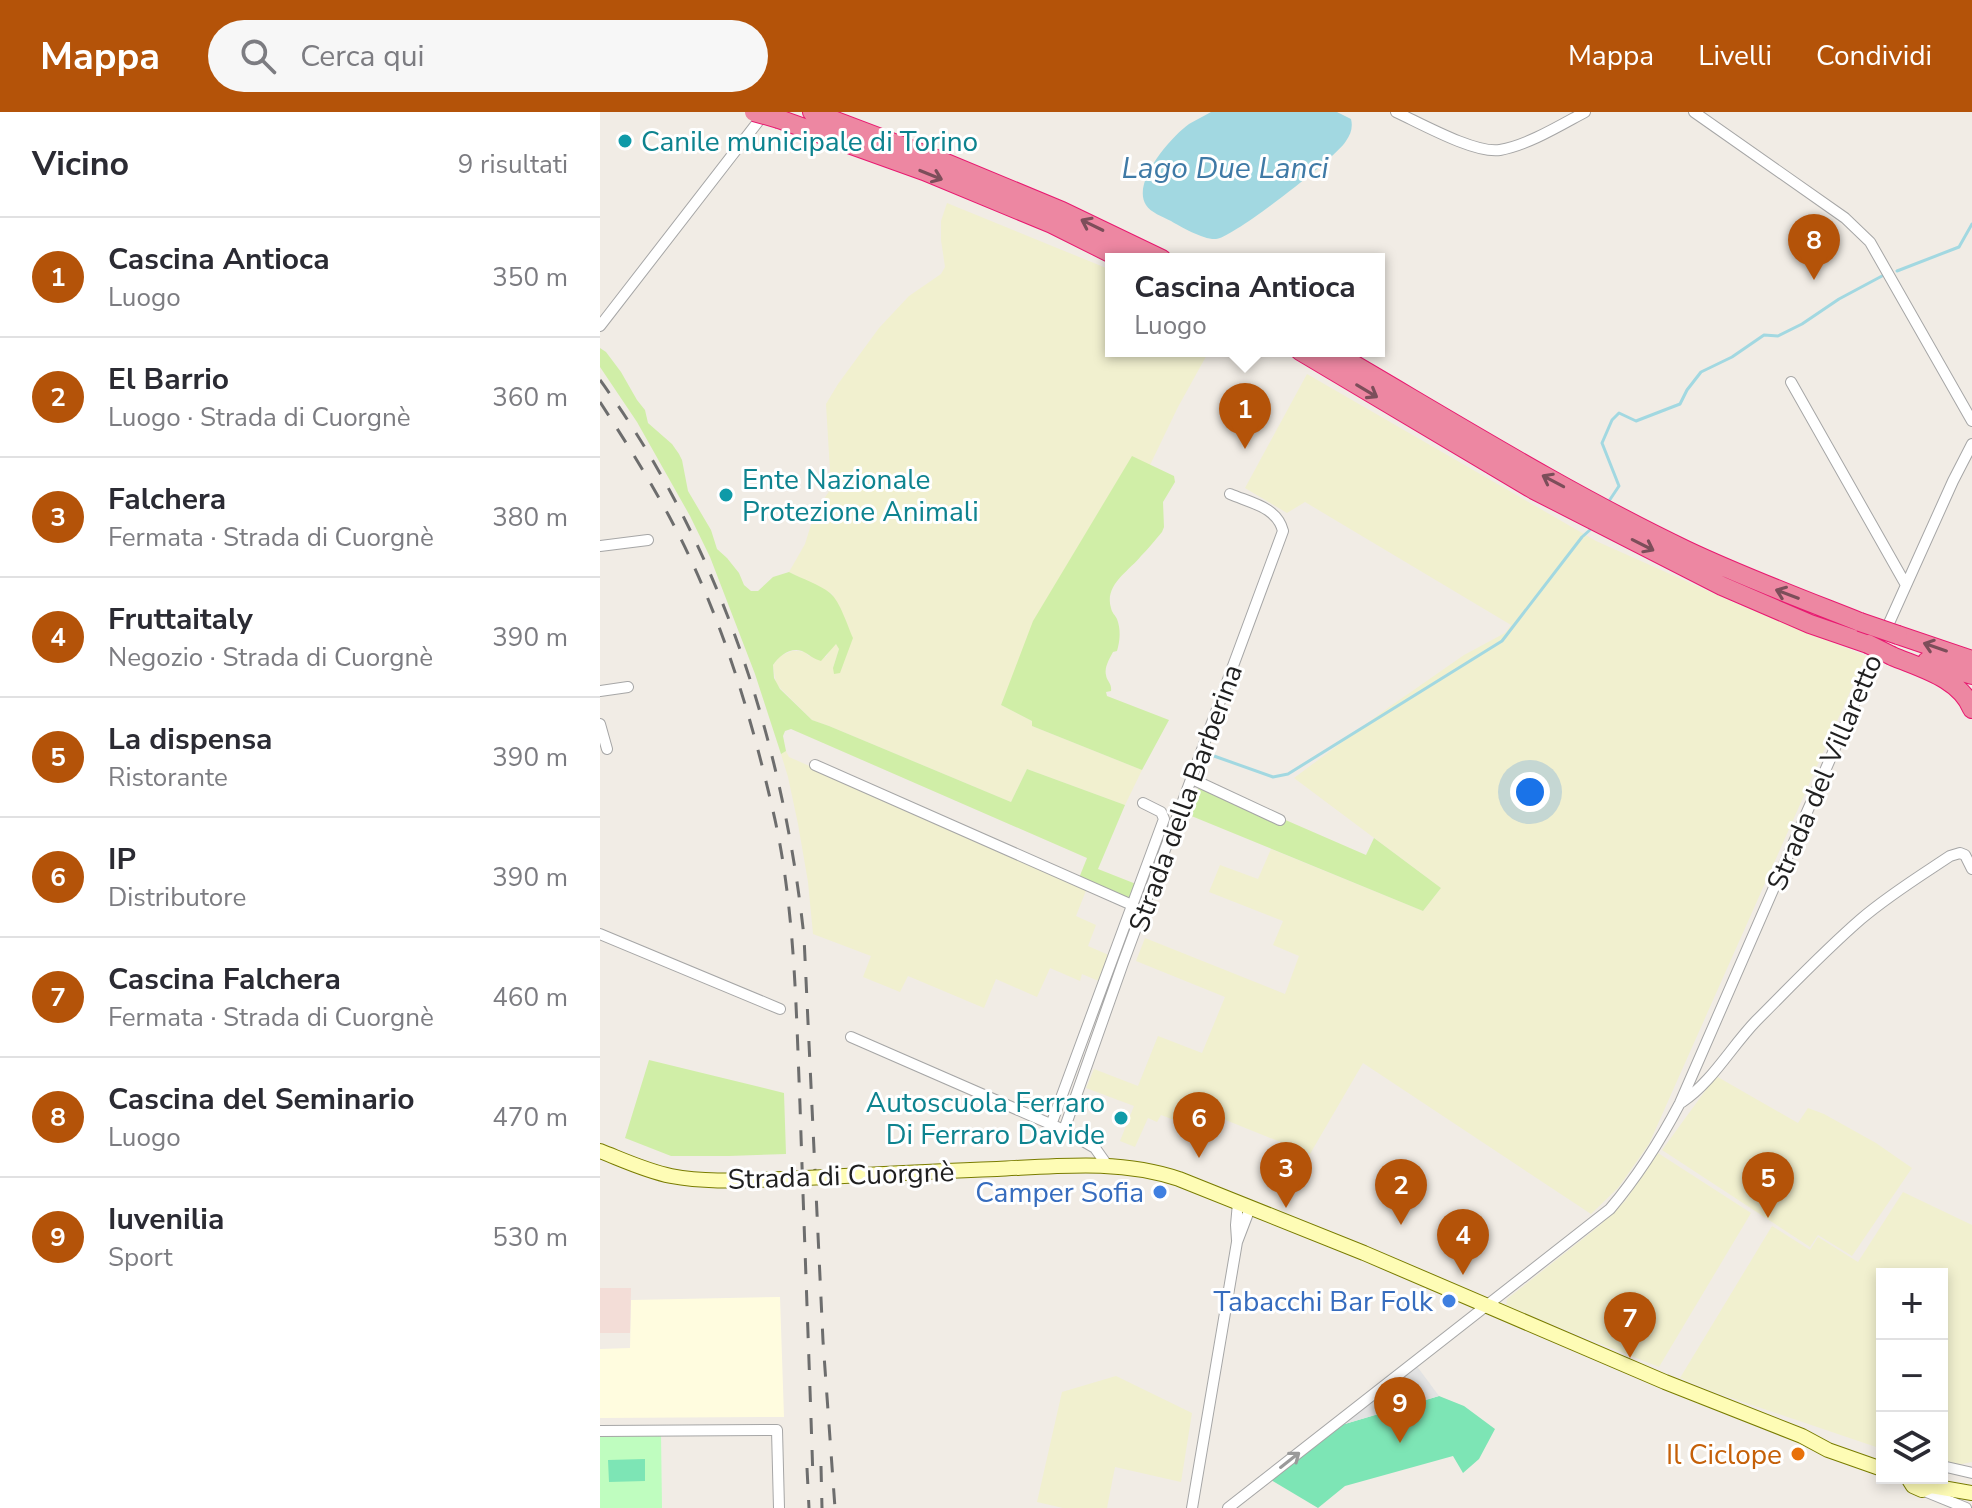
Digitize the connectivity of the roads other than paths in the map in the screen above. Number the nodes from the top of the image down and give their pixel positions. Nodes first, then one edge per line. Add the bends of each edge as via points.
1 (754, 112) edge
2 (812, 112) edge
3 (1396, 112) edge
4 (1585, 112) edge
5 (1694, 112) edge
6 (772, 116) edge
7 (1110, 253) edge
8 (1150, 253) edge
9 (600, 326) edge
10 (1310, 357) edge
11 (1341, 357) edge
12 (1791, 382) dead end
13 (1972, 421) edge
14 (1972, 444) edge
15 (1230, 494) dead end
16 (648, 540) dead end
17 (600, 546) edge
18 (1906, 585) junction
19 (1860, 635) junction
20 (1894, 648) junction
21 (1972, 660) edge
22 (1972, 675) edge
23 (628, 687) dead end
24 (600, 691) edge
25 (1972, 709) edge
26 (600, 724) edge
27 (607, 749) dead end
28 (815, 765) dead end
29 (1192, 779) junction
30 (1143, 803) dead end
31 (1280, 820) dead end
32 (1972, 869) edge
33 (1132, 905) junction
34 (600, 934) edge
35 (780, 1009) dead end
36 (851, 1037) dead end
37 (1680, 1103) junction
38 (1051, 1125) junction
39 (1064, 1130) junction
40 (1082, 1140) junction
41 (601, 1151) edge
42 (1085, 1165) junction
43 (1107, 1165) junction
44 (1244, 1205) junction
45 (1487, 1306) junction
46 (600, 1431) edge
47 (1802, 1436) junction
48 (1876, 1459) edge
49 (1876, 1467) edge
50 (1948, 1467) edge
51 (1972, 1473) edge
52 (1935, 1484) edge
53 (1939, 1484) edge
54 (1948, 1484) edge
55 (1972, 1487) edge
56 (1972, 1493) edge
57 (779, 1508) edge
58 (1192, 1508) edge
59 (1228, 1508) edge
60 (1966, 1508) edge

1 - 6 highway, bridge
8 -> 2 highway via 1062,211
3 - 4 street via 1484,150 1517,144
5 - 13 street via 1845,218 1870,242
6 -> 7 highway via 924,171
6 - 9 street
10 -> 19 highway via 1534,490 1722,586 1810,624
19 -> 11 highway via 1547,478
12 - 18 street
14 - 18 street, Strada del Villaretto
15 - 29 street, Strada della Barberina via 1271,511 1283,531
16 - 17 street
18 - 37 street, Strada del Villaretto
19 - 20 highway, bridge
21 -> 20 highway
20 - 22 highway
20 - 25 highway via 1957,687
23 - 24 street
26 - 27 street
28 - 33 street, Strada della Barberina
29 - 31 street
29 - 39 street, Strada della Barberina
30 - 33 street, Strada della Barberina via 1164,819
32 - 37 street, Strada del Villaretto via 1965,855 1950,856 1860,919
33 - 38 street, Strada della Barberina
34 - 35 street
36 - 38 street
37 - 45 street, Strada del Villaretto via 1659,1143 1610,1209
38 - 39 street
39 - 40 street
40 - 42 street
40 - 43 street
41 - 42 main road, Strada di Cuorgnè, bridge via 649,1170 695,1179
42 - 43 main road, Strada di Cuorgnè
43 - 44 main road, Strada di Cuorgnè via 1158,1172
44 - 45 main road, Strada di Cuorgnè
44 - 58 street
45 - 47 main road, Strada di Cuorgnè
59 -> 45 street, Strada del Villaretto
46 - 57 street via 777,1430
47 - 48 main road, Strada di Cuorgnè
47 - 49 main road, Strada di Cuorgnè
50 - 51 street
52 - 60 street
53 - 56 main road
54 - 55 main road

